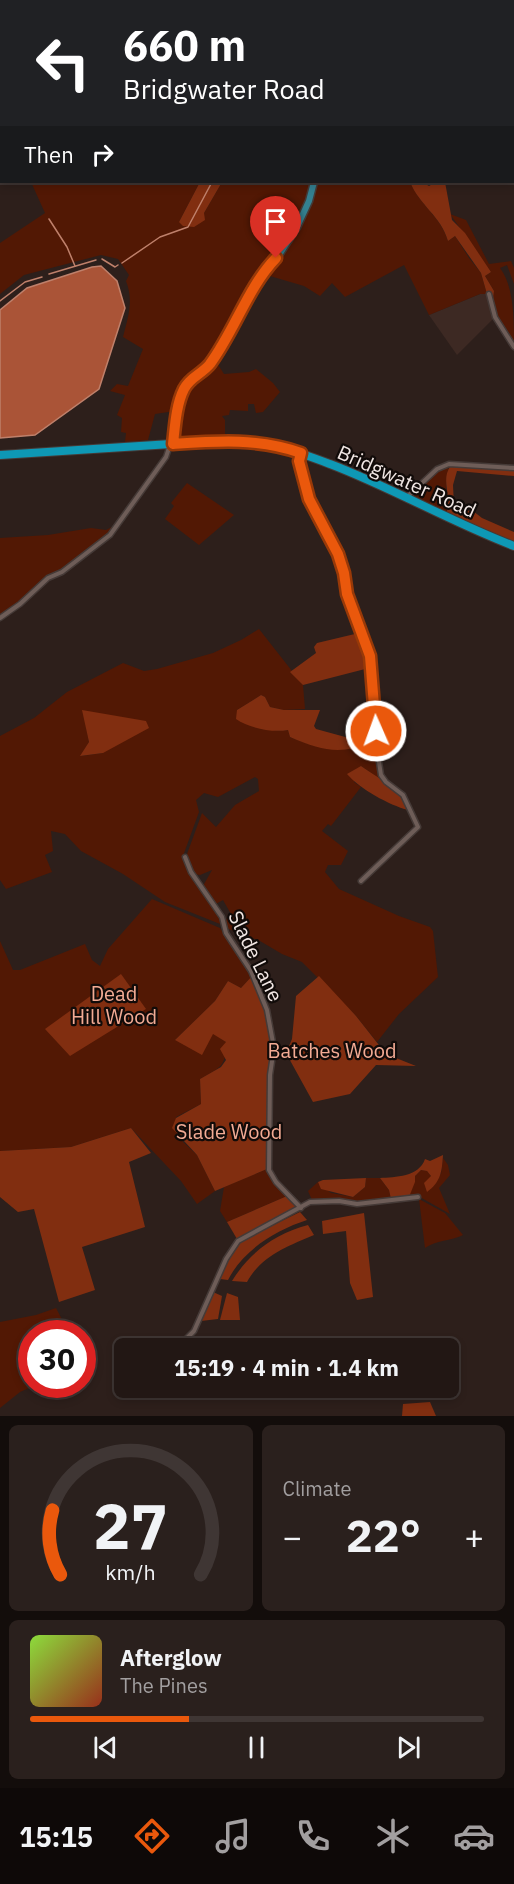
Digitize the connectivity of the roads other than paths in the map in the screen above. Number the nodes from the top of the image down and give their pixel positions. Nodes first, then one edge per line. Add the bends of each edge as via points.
1 (314, 183) edge
2 (489, 294) dead end
3 (514, 347) edge
4 (172, 444) junction
5 (301, 453) junction
6 (0, 455) edge
7 (514, 468) edge
8 (407, 498) junction
9 (514, 546) edge
10 (0, 618) edge
11 (185, 857) dead end
12 (361, 881) dead end
13 (418, 1197) dead end
14 (301, 1208) junction
15 (187, 1338) edge

1 - 4 main road via 297,227 262,272 211,363 185,387
2 - 3 street via 495,317
4 - 5 highway, Bridgwater Road via 251,441
4 - 6 highway, Bridgwater Road
4 - 10 street via 110,535 62,572 48,578
5 - 8 highway, Bridgwater Road
5 - 12 street via 299,461 309,499 338,554 347,594 370,656 376,743 383,779 403,795 418,827
7 - 8 street via 449,464
8 - 9 highway, Bridgwater Road
11 - 14 street, Slade Lane via 195,879 222,917 226,933 255,980 267,1010 274,1048 269,1170
13 - 14 street via 357,1204 310,1202
14 - 15 street via 238,1241

